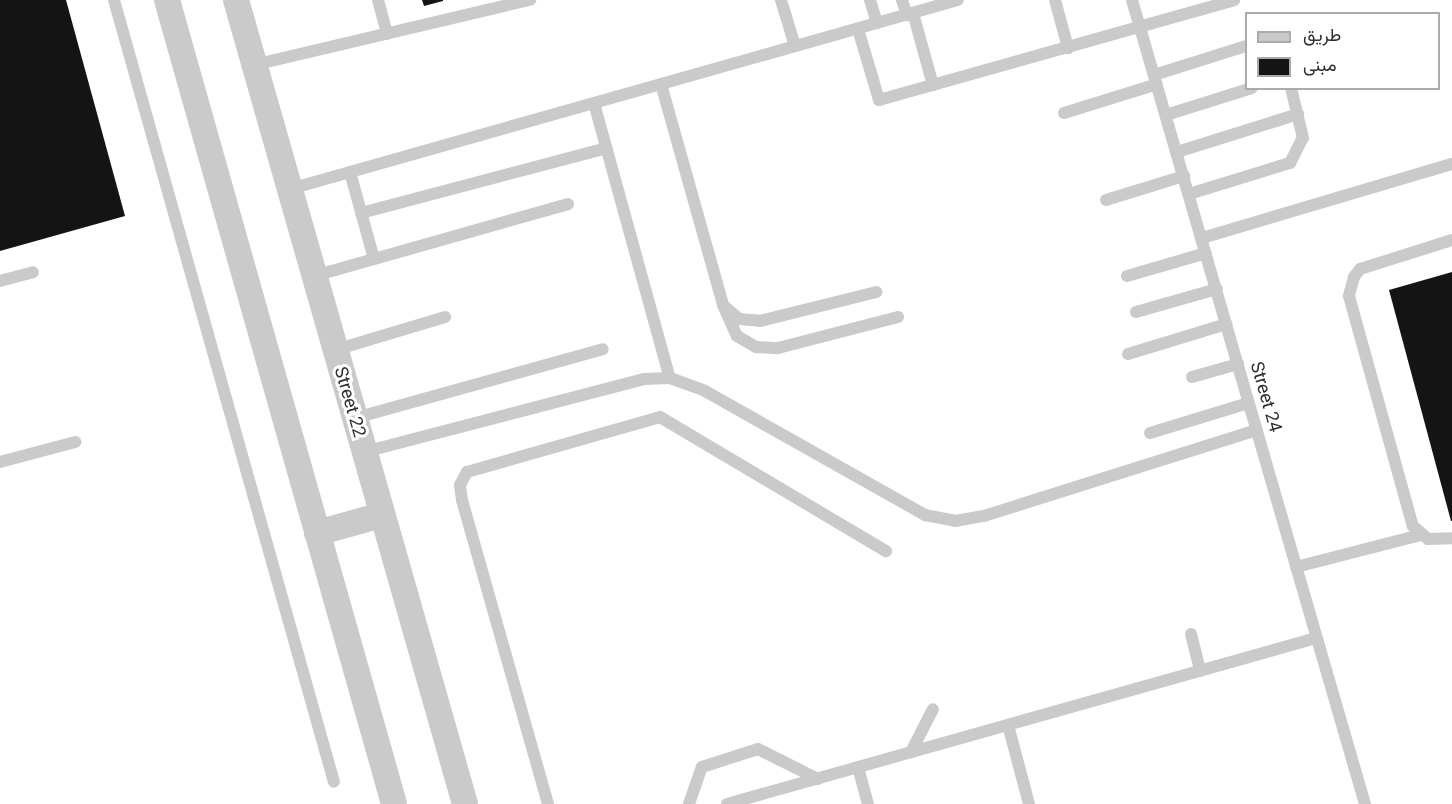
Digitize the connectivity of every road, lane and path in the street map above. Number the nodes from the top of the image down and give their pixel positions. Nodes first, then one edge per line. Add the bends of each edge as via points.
1 (114, 0) edge
2 (167, 0) edge
3 (236, 0) edge
4 (378, 0) edge
5 (530, 0) edge
6 (781, 0) edge
7 (870, 0) edge
8 (902, 0) edge
9 (958, 0) edge
10 (1054, 0) edge
11 (1132, 0) edge
12 (1234, 0) edge
13 (910, 14) junction
14 (877, 23) junction
15 (858, 28) junction
16 (1140, 28) junction
17 (387, 34) junction
18 (795, 46) junction
19 (1245, 46) edge
20 (1068, 48) junction
21 (254, 65) junction
22 (1156, 80) junction
23 (662, 84) junction
24 (933, 85) junction
25 (1246, 90) edge
26 (1292, 90) edge
27 (594, 103) junction
28 (1064, 112) dead end
29 (1298, 114) junction
30 (1166, 115) junction
31 (607, 148) junction
32 (1177, 152) junction
33 (1452, 164) edge
34 (350, 172) junction
35 (1184, 176) junction
36 (290, 189) junction
37 (1189, 194) junction
38 (1106, 200) dead end
39 (568, 204) dead end
40 (362, 213) junction
41 (1202, 238) junction
42 (1452, 240) edge
43 (1206, 253) junction
44 (374, 259) junction
45 (33, 273) dead end
46 (314, 276) junction
47 (1127, 276) dead end
48 (0, 282) edge
49 (1216, 289) junction
50 (876, 292) dead end
51 (723, 305) junction
52 (1136, 312) dead end
53 (445, 317) dead end
54 (898, 317) dead end
55 (1227, 324) junction
56 (603, 349) dead end
57 (335, 350) junction
58 (1128, 354) dead end
59 (1238, 364) junction
60 (1192, 377) dead end
61 (670, 378) junction
62 (1249, 403) junction
63 (354, 418) junction
64 (1257, 430) junction
65 (1150, 433) dead end
66 (75, 442) dead end
67 (364, 452) junction
68 (0, 462) edge
69 (382, 515) junction
70 (317, 533) junction
71 (1421, 535) junction
72 (1452, 538) edge
73 (886, 551) dead end
74 (1296, 567) junction
75 (1191, 634) dead end
76 (1316, 638) junction
77 (1200, 671) junction
78 (933, 709) dead end
79 (1008, 725) junction
80 (910, 752) junction
81 (858, 767) junction
82 (818, 779) junction
83 (334, 782) dead end
84 (394, 804) edge
85 (465, 804) edge
86 (548, 804) edge
87 (689, 804) edge
88 (727, 804) edge
89 (868, 804) edge
90 (1029, 804) edge
91 (1365, 804) edge

1 - 83 lane
2 - 70 street
3 - 21 street, Street 22
4 - 17 lane
5 - 17 lane
6 - 18 lane
7 - 14 lane
8 - 13 lane
9 - 13 lane
10 - 20 lane
11 - 16 lane, Street 24
12 - 16 lane
13 - 14 lane
13 - 24 lane
14 - 15 lane
15 - 18 lane
15 - 24 lane via 879,100
16 - 20 lane
16 - 22 lane, Street 24
17 - 21 lane
18 - 23 lane
19 - 22 lane
20 - 24 lane
21 - 36 street, Street 22
22 - 28 lane
22 - 30 lane, Street 24
23 - 27 lane
23 - 51 lane
25 - 30 lane
26 - 29 lane
27 - 31 lane
27 - 34 lane
29 - 32 lane
29 - 37 lane via 1303,138 1290,163
30 - 32 lane, Street 24
31 - 40 lane
31 - 61 lane
32 - 35 lane, Street 24
33 - 41 lane
34 - 36 lane
34 - 40 lane
35 - 37 lane, Street 24
35 - 38 lane
36 - 46 street, Street 22
37 - 41 lane, Street 24
39 - 44 lane
40 - 44 lane
41 - 43 lane, Street 24
42 - 71 lane via 1370,264 1360,269 1350,286 1349,296 1413,526
43 - 47 lane
43 - 49 lane, Street 24
44 - 46 lane
45 - 48 lane
46 - 57 street, Street 22
49 - 52 lane
49 - 55 lane, Street 24
50 - 51 lane via 760,321 739,319
51 - 54 lane via 737,336 767,349
53 - 57 lane
55 - 58 lane
55 - 59 lane, Street 24
56 - 63 lane
57 - 63 street, Street 22
59 - 60 lane
59 - 62 lane, Street 24
61 - 64 lane via 705,391 925,515 955,521 984,516
61 - 67 lane via 644,379
62 - 64 lane, Street 24
62 - 65 lane
63 - 67 street, Street 22
64 - 74 lane, Street 24
66 - 68 lane
67 - 69 street, Street 22
69 - 70 street
69 - 85 street, Street 22
70 - 84 street
71 - 72 lane via 1435,541
71 - 74 lane
73 - 86 lane via 660,417 466,472 460,485 462,500
74 - 76 lane, Street 24
75 - 77 lane
76 - 77 lane
76 - 91 lane, Street 24
77 - 79 lane
78 - 80 lane
79 - 80 lane
79 - 90 lane
80 - 81 lane
81 - 82 lane
81 - 89 lane
82 - 87 lane via 758,749 702,767
82 - 88 lane

